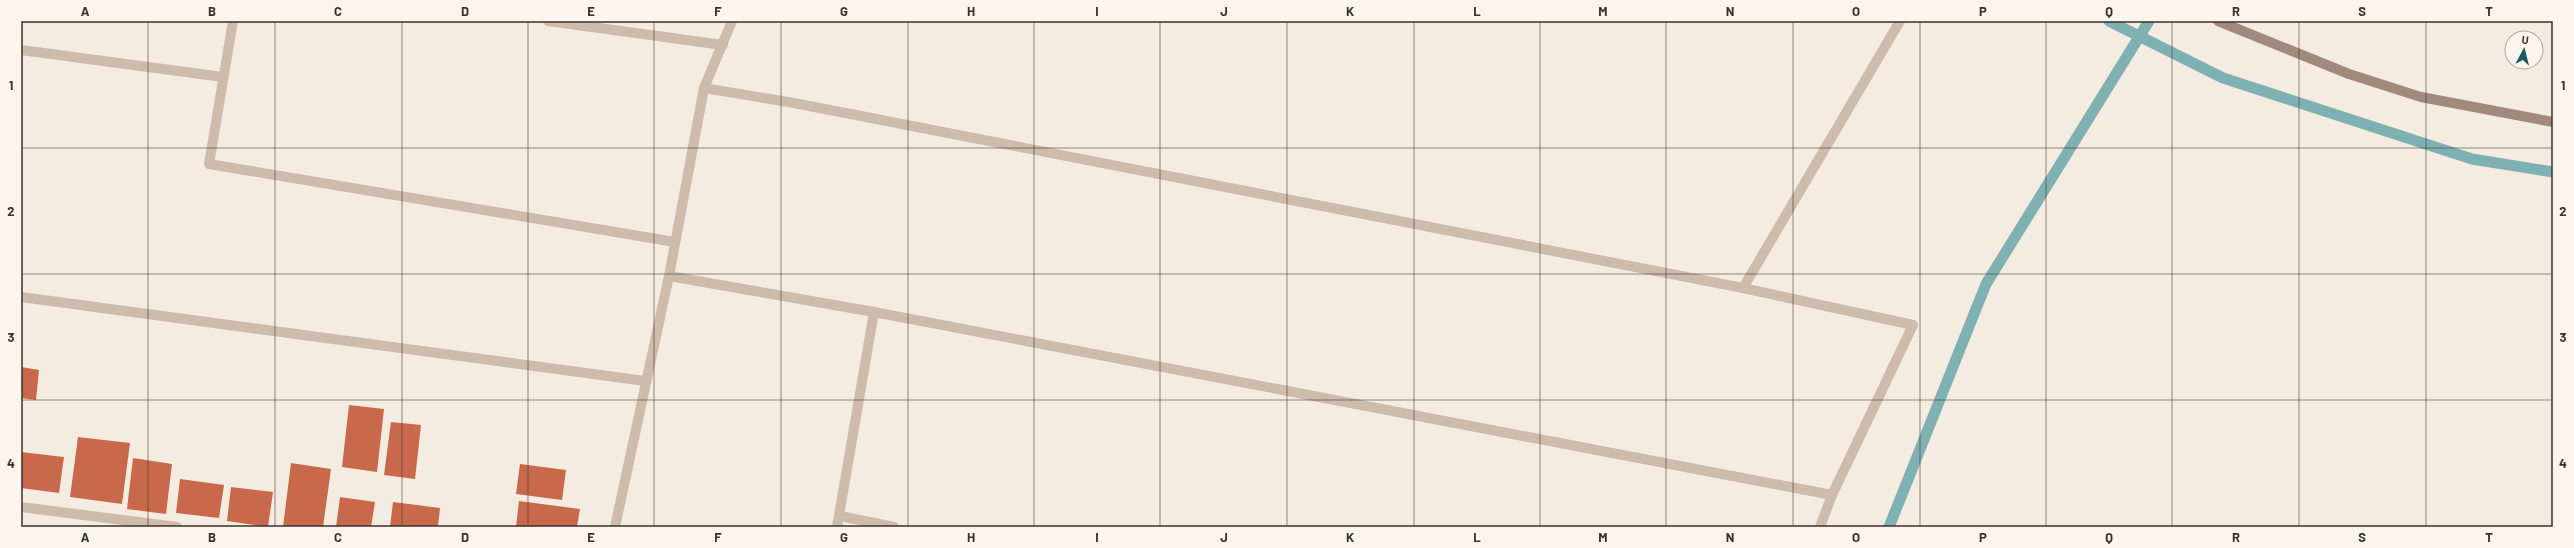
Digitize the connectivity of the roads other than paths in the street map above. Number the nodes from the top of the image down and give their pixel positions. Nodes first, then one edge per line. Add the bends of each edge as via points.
1 (233, 21) edge
2 (548, 21) edge
3 (732, 21) edge
4 (1900, 21) edge
5 (2218, 21) edge
6 (723, 45) junction
7 (21, 50) edge
8 (223, 77) junction
9 (704, 88) junction
10 (2553, 122) edge
11 (675, 242) junction
12 (668, 276) junction
13 (1743, 288) junction
14 (21, 297) edge
15 (874, 312) junction
16 (646, 381) junction
17 (1832, 495) junction
18 (21, 507) edge
19 (840, 516) junction
20 (177, 527) edge
21 (615, 527) edge
22 (837, 527) edge
23 (894, 527) edge
24 (1820, 527) edge

1 - 8 street
2 - 6 street
3 - 6 street
4 - 13 street
5 - 10 street via 2349,74 2421,97
6 - 9 street
7 - 8 street
8 - 11 street via 208,164
9 - 11 street
9 - 13 street via 794,103
11 - 12 street
12 - 15 street
12 - 16 street
13 - 17 street via 1913,325
14 - 16 street
15 - 17 street
15 - 19 street
16 - 21 street
17 - 24 street
18 - 20 street
19 - 22 street
19 - 23 street

